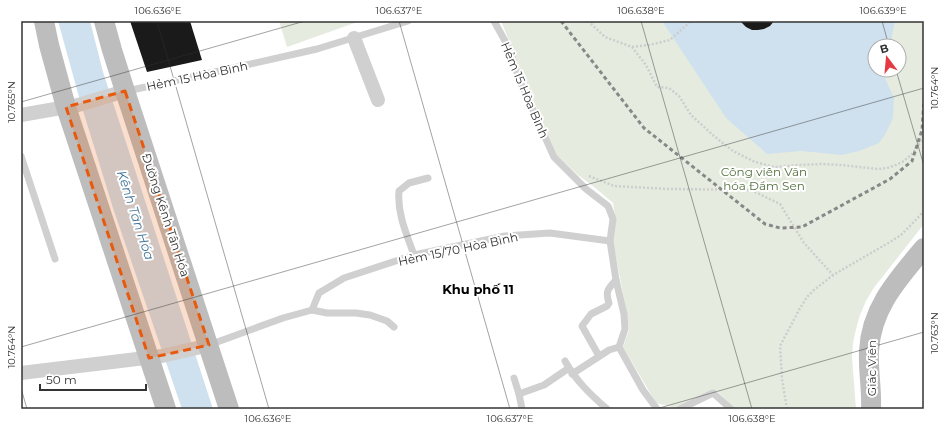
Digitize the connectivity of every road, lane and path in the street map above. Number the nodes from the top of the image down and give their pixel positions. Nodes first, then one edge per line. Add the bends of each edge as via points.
1 (44, 21) edge
2 (104, 21) edge
3 (408, 21) edge
4 (494, 21) edge
5 (588, 21) edge
6 (691, 21) edge
7 (354, 38) junction
8 (632, 47) junction
9 (119, 93) junction
10 (378, 100) dead end
11 (72, 106) junction
12 (21, 115) edge
13 (924, 134) edge
14 (21, 156) edge
15 (583, 173) dead end
16 (428, 178) dead end
17 (924, 211) edge
18 (610, 241) junction
19 (924, 248) edge
20 (414, 255) junction
21 (56, 258) dead end
22 (833, 275) junction
23 (616, 280) junction
24 (312, 310) junction
25 (394, 327) dead end
26 (203, 347) junction
27 (619, 347) junction
28 (599, 356) junction
29 (156, 357) junction
30 (569, 368) junction
31 (21, 373) edge
32 (514, 378) dead end
33 (519, 394) junction
34 (166, 409) edge
35 (229, 409) edge
36 (522, 409) edge
37 (607, 409) edge
38 (658, 409) edge
39 (680, 409) edge
40 (731, 409) edge
41 (787, 409) edge
42 (872, 409) edge

1 - 11 street via 49,45
2 - 9 street, Đường Kênh Tân Hóa
3 - 7 lane, Hẻm 15 Hòa Bình
4 - 18 lane, Hẻm 15 Hòa Bình via 510,50 519,79 554,158 608,206 613,219
5 - 8 path via 605,37
6 - 8 path via 670,40
7 - 9 lane, Hẻm 15 Hòa Bình via 317,49
7 - 10 street
8 - 13 path via 658,87 669,88 679,96 691,115 714,136 733,151 755,162 774,167 822,164 887,168 912,154
9 - 11 street
9 - 26 street, Đường Kênh Tân Hóa
11 - 12 street
11 - 29 street
14 - 21 lane
15 - 22 path via 614,186 751,190 780,204 804,243
16 - 20 lane via 409,184 399,192 403,225
17 - 22 path via 890,242
18 - 20 lane, Hẻm 15/70 Hòa Bình via 550,233 505,236
18 - 23 lane, Hẻm 15 Hòa Bình
19 - 42 street, Giác Viên via 887,294 875,320 869,350
20 - 24 lane, Hẻm 15/70 Hòa Bình via 344,278 319,293
22 - 41 path via 807,297 780,346
23 - 27 lane, Hẻm 15 Hòa Bình via 625,329
23 - 28 lane via 608,289 607,306 591,314 582,326
24 - 25 lane via 327,314 370,315 388,321
24 - 26 lane
26 - 29 street
26 - 35 street, Đường Kênh Tân Hóa
27 - 28 lane
27 - 38 lane via 643,390
28 - 30 lane
29 - 31 street
29 - 34 street
30 - 33 lane via 544,385
30 - 37 lane via 580,384
32 - 33 lane
33 - 36 lane
39 - 40 lane via 713,393

